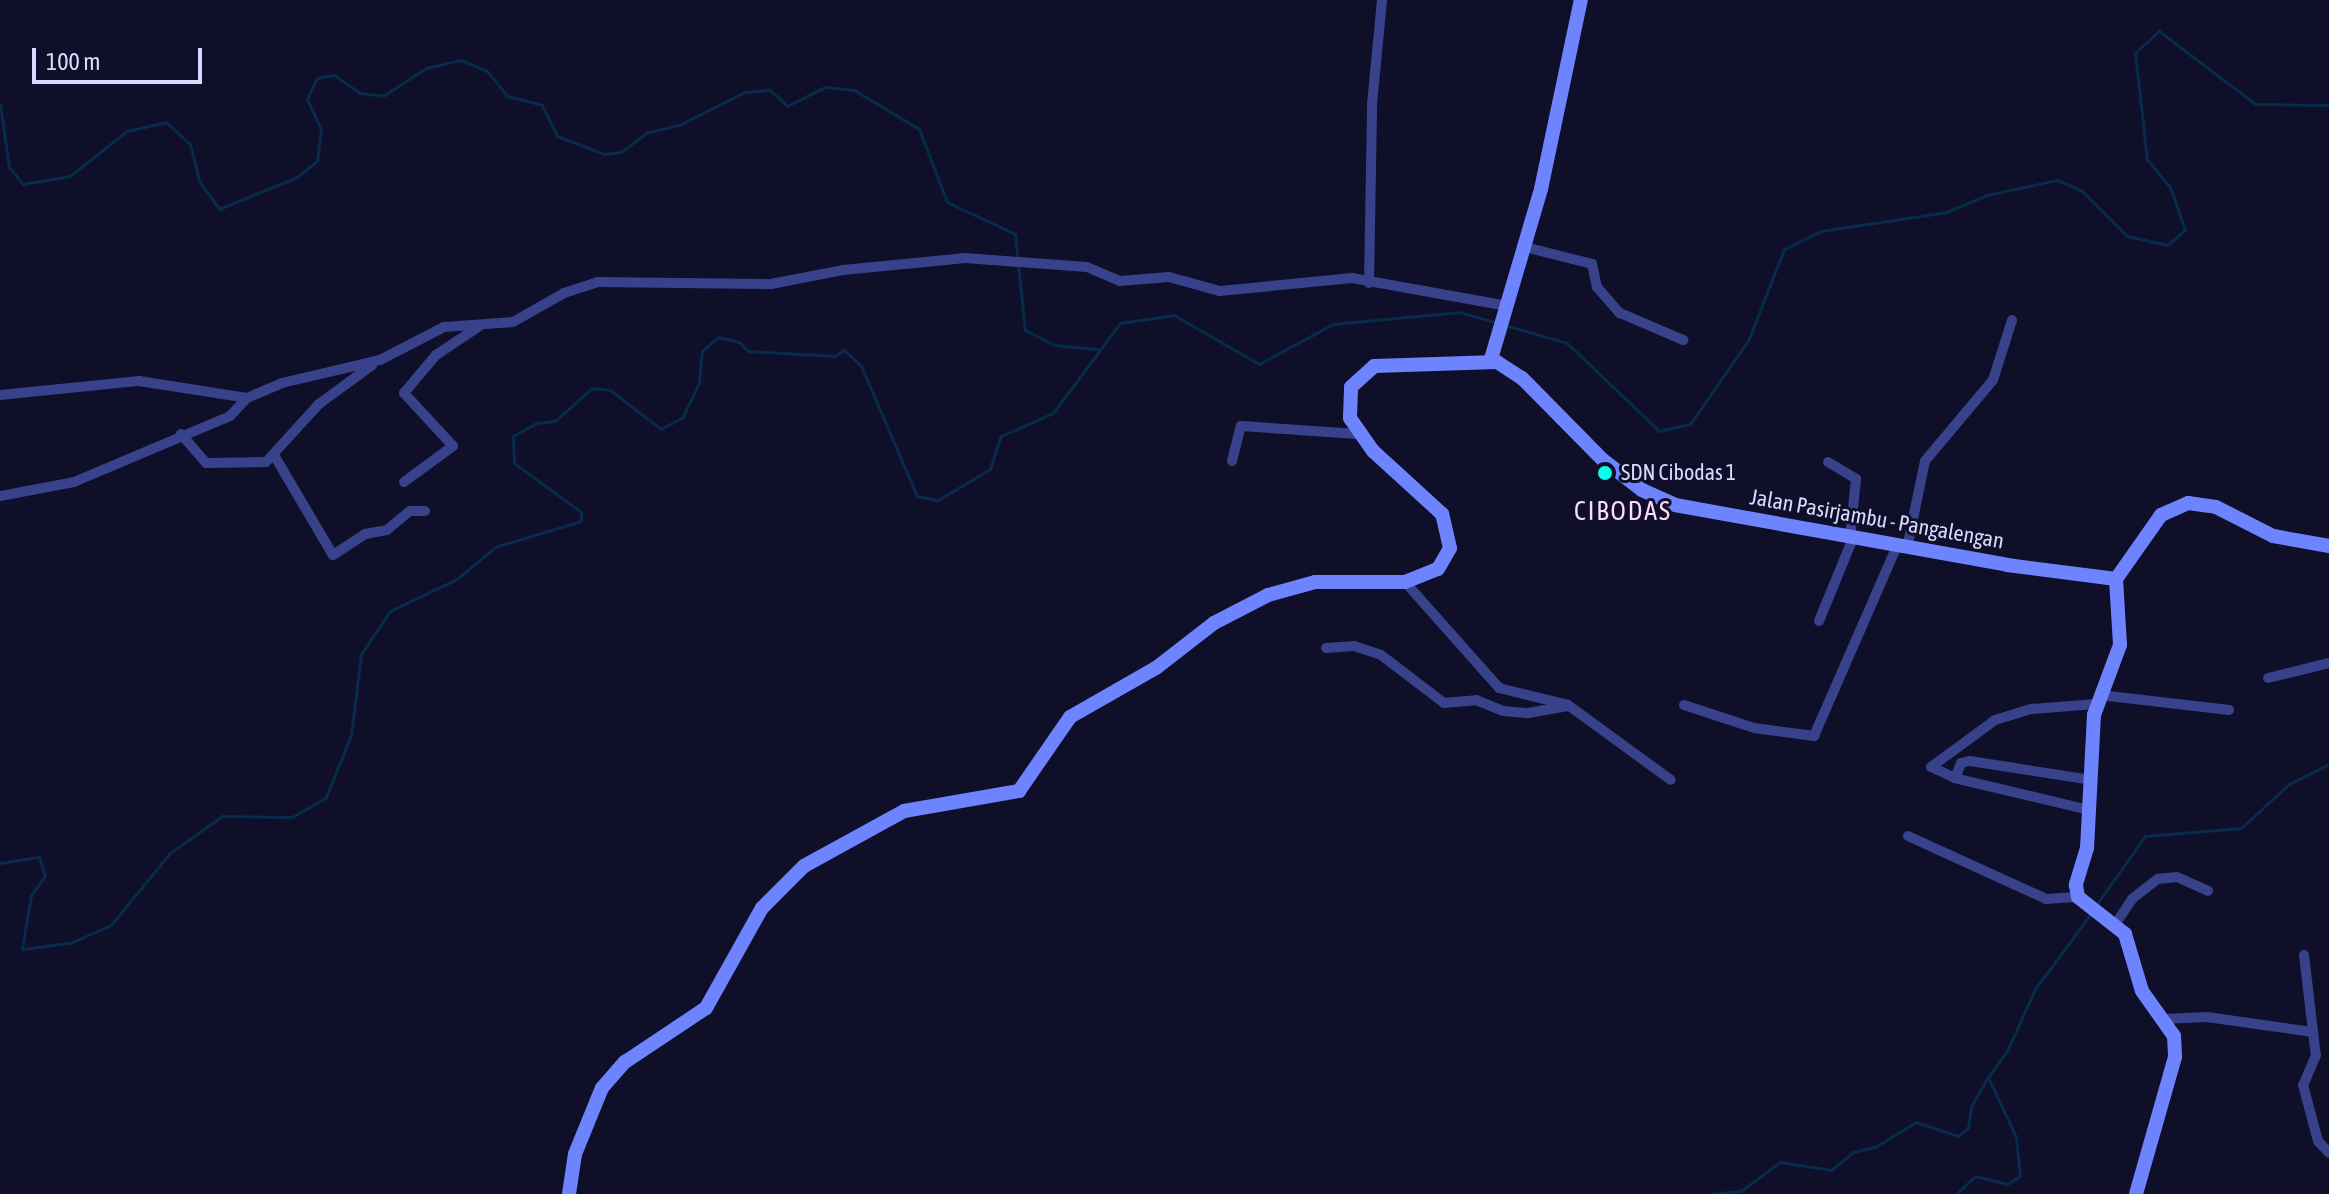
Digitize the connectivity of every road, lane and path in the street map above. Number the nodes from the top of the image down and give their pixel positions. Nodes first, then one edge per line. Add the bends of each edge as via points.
1 (1382, 0) edge
2 (1581, 0) edge
3 (1525, 247) junction
4 (1369, 283) junction
5 (1506, 308) junction
6 (2012, 320) dead end
7 (483, 324) junction
8 (1683, 340) dead end
9 (1491, 359) junction
10 (380, 360) junction
11 (0, 395) edge
12 (247, 398) junction
13 (181, 434) junction
14 (1357, 434) junction
15 (274, 455) junction
16 (1232, 461) dead end
17 (1828, 462) dead end
18 (404, 482) dead end
19 (0, 496) edge
20 (425, 511) dead end
21 (1852, 538) junction
22 (2329, 546) edge
23 (1902, 547) junction
24 (2116, 579) junction
25 (1405, 582) junction
26 (1819, 621) dead end
27 (1326, 648) dead end
28 (2329, 663) edge
29 (2268, 678) dead end
30 (2098, 699) junction
31 (1568, 705) junction
32 (1684, 705) dead end
33 (2229, 710) dead end
34 (1955, 778) junction
35 (1671, 780) dead end
36 (2091, 780) junction
37 (2089, 810) junction
38 (1908, 836) dead end
39 (2208, 891) dead end
40 (2082, 900) junction
41 (2113, 920) junction
42 (2304, 955) dead end
43 (2164, 1019) junction
44 (2313, 1032) junction
45 (2329, 1153) edge
46 (569, 1194) edge
47 (2136, 1194) edge

1 - 4 street via 1372,104
2 - 3 main road
3 - 5 main road
3 - 8 street via 1592,264 1597,287 1620,313
4 - 5 street
4 - 7 street via 1330,277 1215,289 1187,281 1120,281 1087,267 965,258 843,270 771,284 597,282 564,293 513,322
5 - 9 main road
6 - 23 street via 1993,380 1925,461
7 - 10 street via 431,332
7 - 18 street via 453,340 404,393 453,446
9 - 14 main road via 1374,366 1351,387 1348,402
9 - 21 main road, Jalan Pasirjambu - Pangalengan via 1522,378 1550,411 1642,490 1675,505
10 - 12 street via 282,383
10 - 15 street via 319,404
11 - 12 street via 139,381
12 - 13 street via 230,416
13 - 15 street via 206,463 259,464
13 - 19 street via 74,482
14 - 16 street via 1241,426
14 - 25 main road via 1434,505 1447,524 1446,559 1423,578
15 - 20 street via 333,555 365,534 387,530 410,511
17 - 21 street via 1856,479
21 - 23 main road, Jalan Pasirjambu - Pangalengan
21 - 26 street
22 - 24 main road via 2296,543 2204,503 2176,505 2153,525
23 - 24 main road, Jalan Pasirjambu - Pangalengan
23 - 32 street via 1814,736 1754,728
24 - 30 main road via 2120,645
25 - 31 street via 1499,688
25 - 46 main road via 1315,582 1268,595 1214,623 1156,668 1070,717 1019,791 904,811 804,866 762,908 706,1008 625,1062 602,1088 575,1154
27 - 31 street via 1354,646 1381,655 1444,703 1478,701 1528,713
28 - 29 street
30 - 33 street
30 - 34 street via 1995,720 1931,767
30 - 36 main road
31 - 35 street
34 - 36 street via 1961,763 1970,761
34 - 37 street
36 - 37 main road
37 - 40 main road via 2087,848 2077,878
38 - 40 street via 2046,899
39 - 41 street via 2177,877 2158,879
40 - 41 main road
41 - 43 main road via 2125,934 2142,991
42 - 44 street
43 - 44 street via 2207,1017
43 - 47 main road via 2174,1036 2175,1057
44 - 45 street via 2316,1055 2303,1085 2318,1141

